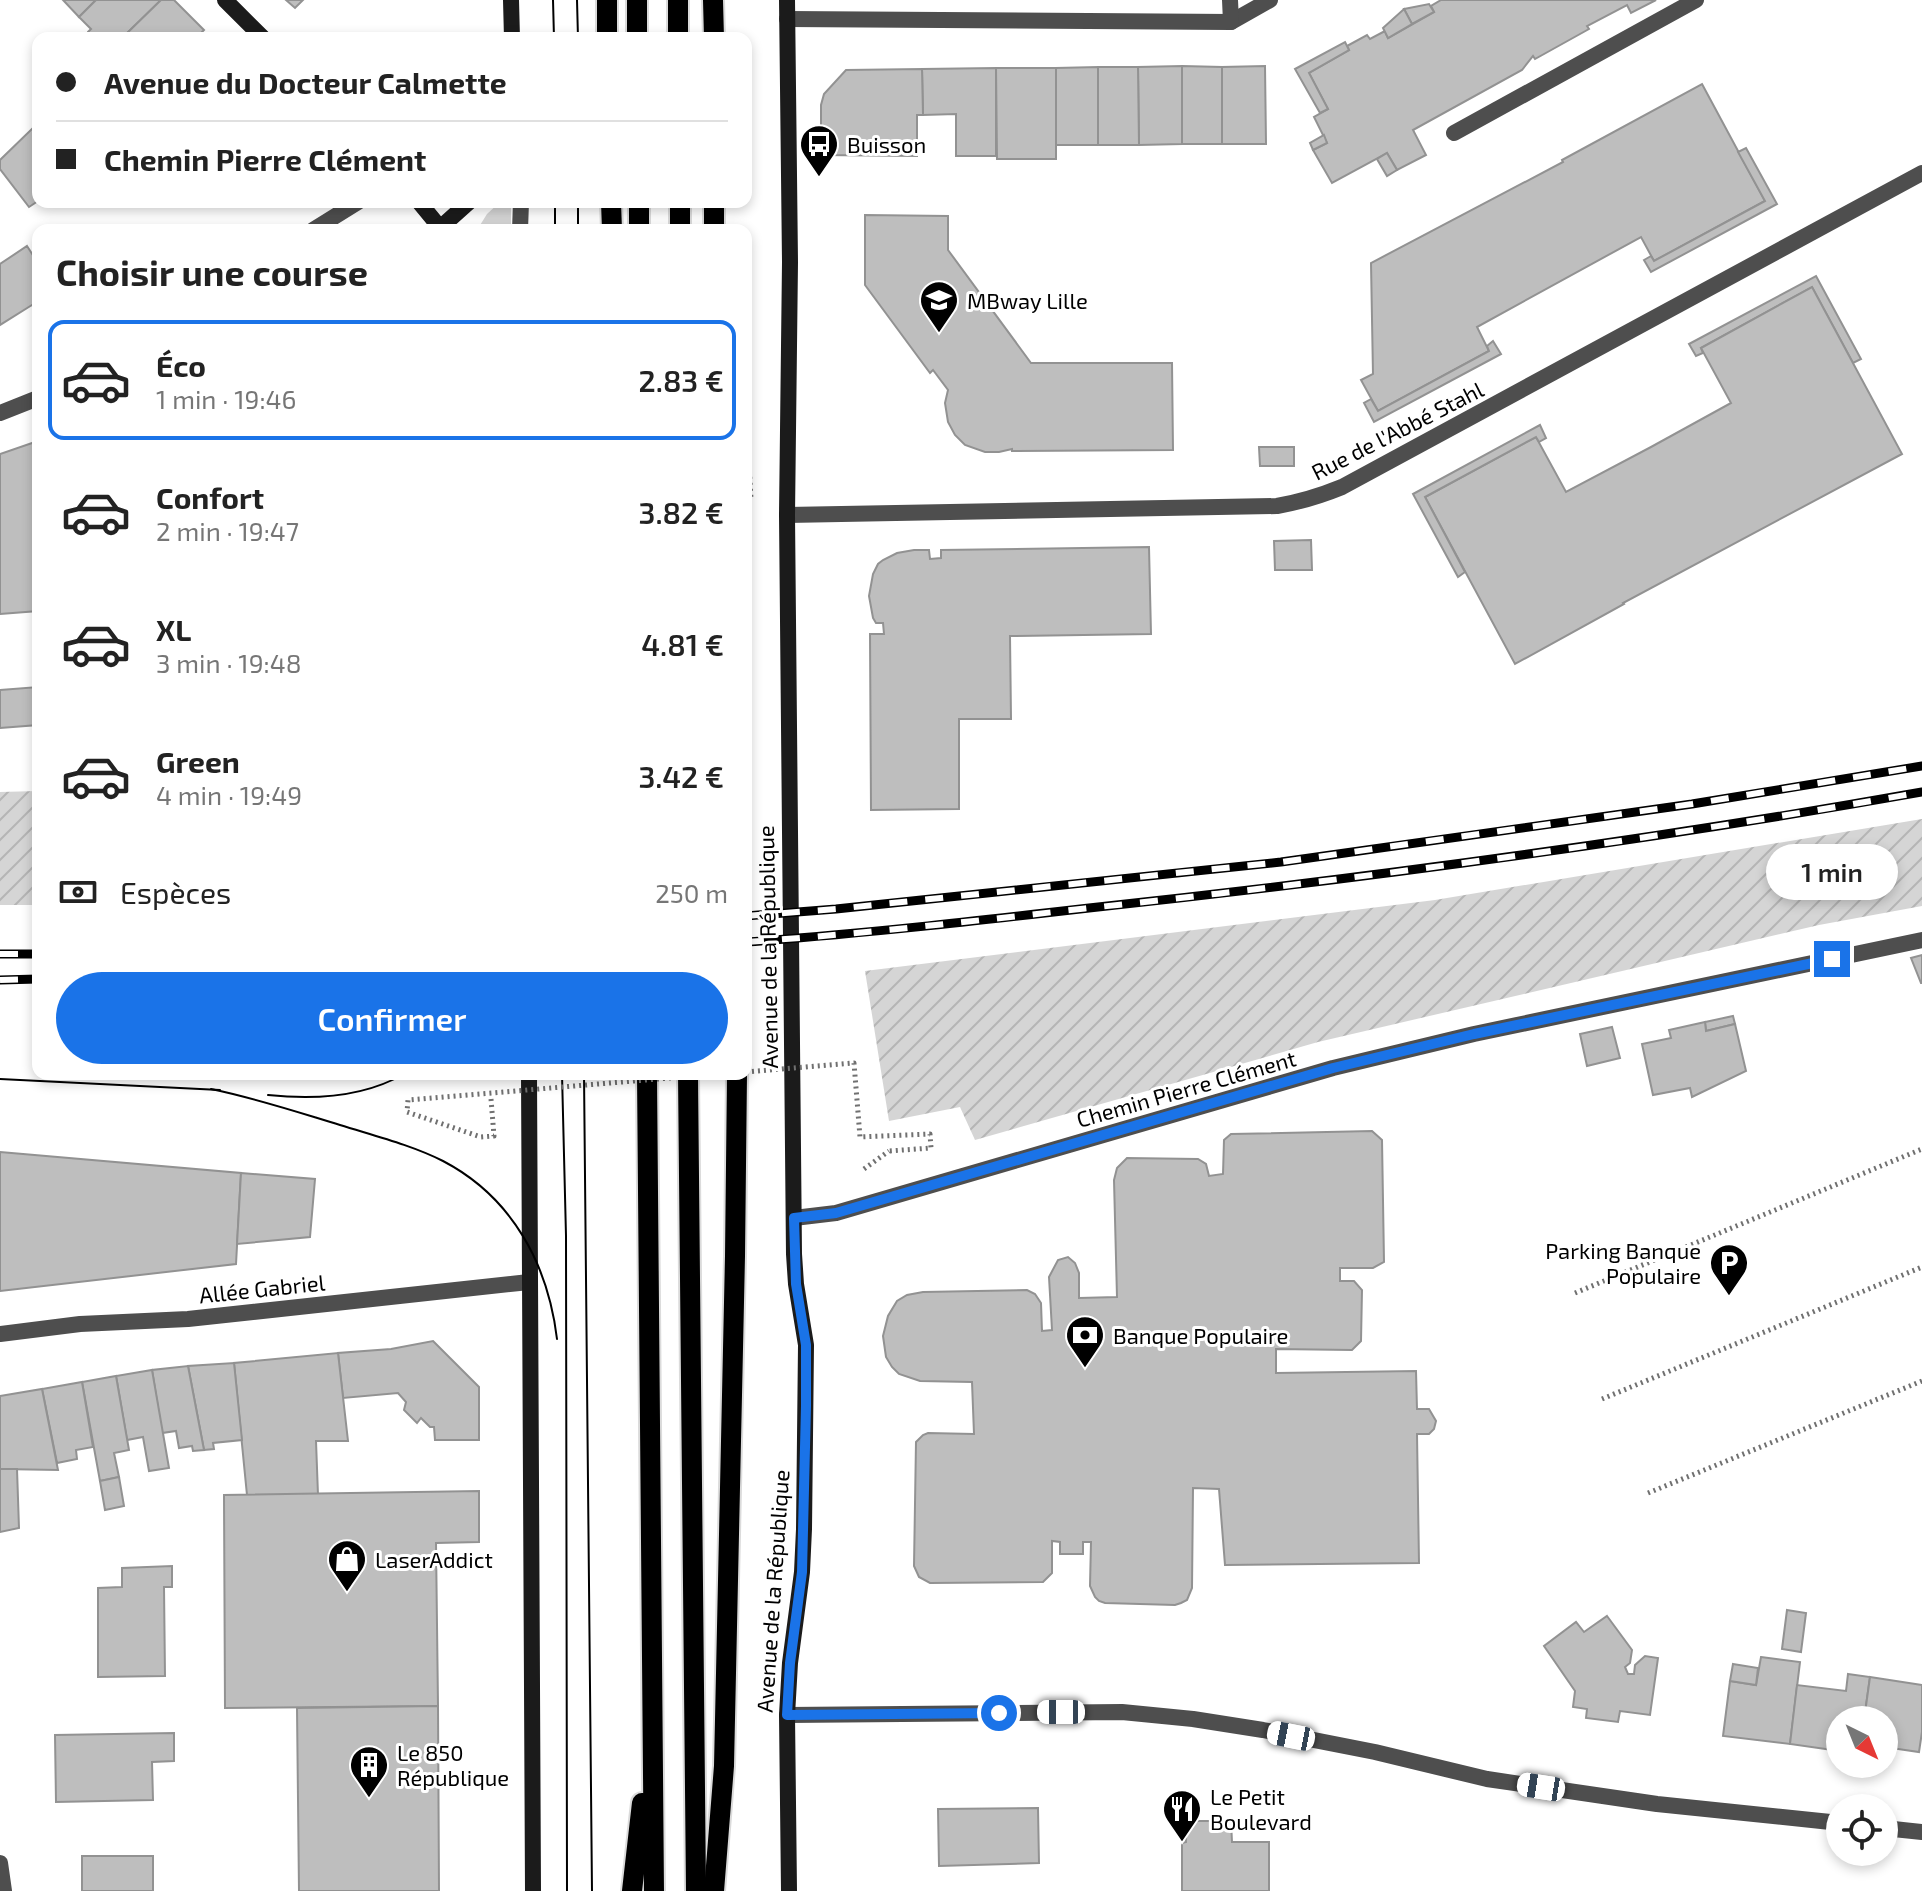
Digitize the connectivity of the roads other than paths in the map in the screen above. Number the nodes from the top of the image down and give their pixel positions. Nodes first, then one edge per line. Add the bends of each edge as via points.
1 (225, 0) edge
2 (511, 0) edge
3 (607, 0) edge
4 (637, 0) edge
5 (678, 0) edge
6 (713, 0) edge
7 (787, 0) edge
8 (1230, 0) edge
9 (1270, 0) edge
10 (1696, 0) edge
11 (787, 19) junction
12 (1231, 22) junction
13 (257, 32) edge
14 (512, 32) edge
15 (607, 32) edge
16 (637, 32) edge
17 (678, 32) edge
18 (714, 32) edge
19 (1454, 133) dead end
20 (1922, 173) edge
21 (348, 208) edge
22 (424, 208) edge
23 (463, 208) edge
24 (323, 224) edge
25 (437, 224) edge
26 (446, 224) edge
27 (32, 400) edge
28 (0, 413) edge
29 (787, 515) junction
30 (1922, 940) edge
31 (529, 1080) edge
32 (647, 1080) edge
33 (688, 1080) edge
34 (737, 1080) edge
35 (794, 1218) junction
36 (529, 1282) junction
37 (0, 1334) edge
38 (652, 1712) junction
39 (787, 1715) junction
40 (1826, 1822) edge
41 (1898, 1829) edge
42 (1922, 1832) edge
43 (0, 1863) edge
44 (4, 1891) edge
45 (533, 1891) edge
46 (632, 1891) edge
47 (654, 1891) edge
48 (696, 1891) edge
49 (714, 1891) edge
50 (789, 1891) edge

1 - 13 street
2 - 14 street
3 - 15 main road
4 - 16 main road
5 - 17 main road
6 - 18 main road
7 - 11 street, Avenue de la République
8 - 12 street
9 - 12 street
10 - 19 street
11 - 12 street
11 - 29 street, Avenue de la République
20 - 29 street, Rue de l'Abbé Stahl via 1321,496 1277,506
21 - 24 street
22 - 25 street
23 - 26 street
27 - 28 street
29 - 35 street, Avenue de la République
30 - 35 street, Chemin Pierre Clément via 1333,1068 836,1213
31 - 36 street
32 - 38 main road
33 - 48 main road
34 - 49 main road via 724,1766
35 - 39 street, Avenue de la République via 806,1391 802,1572
36 - 37 street, Allée Gabriel
36 - 45 street
38 - 46 main road
38 - 47 main road
39 - 40 street via 1122,1712 1193,1719 1375,1752 1487,1779
39 - 50 street, Avenue de la République
41 - 42 street
43 - 44 street

